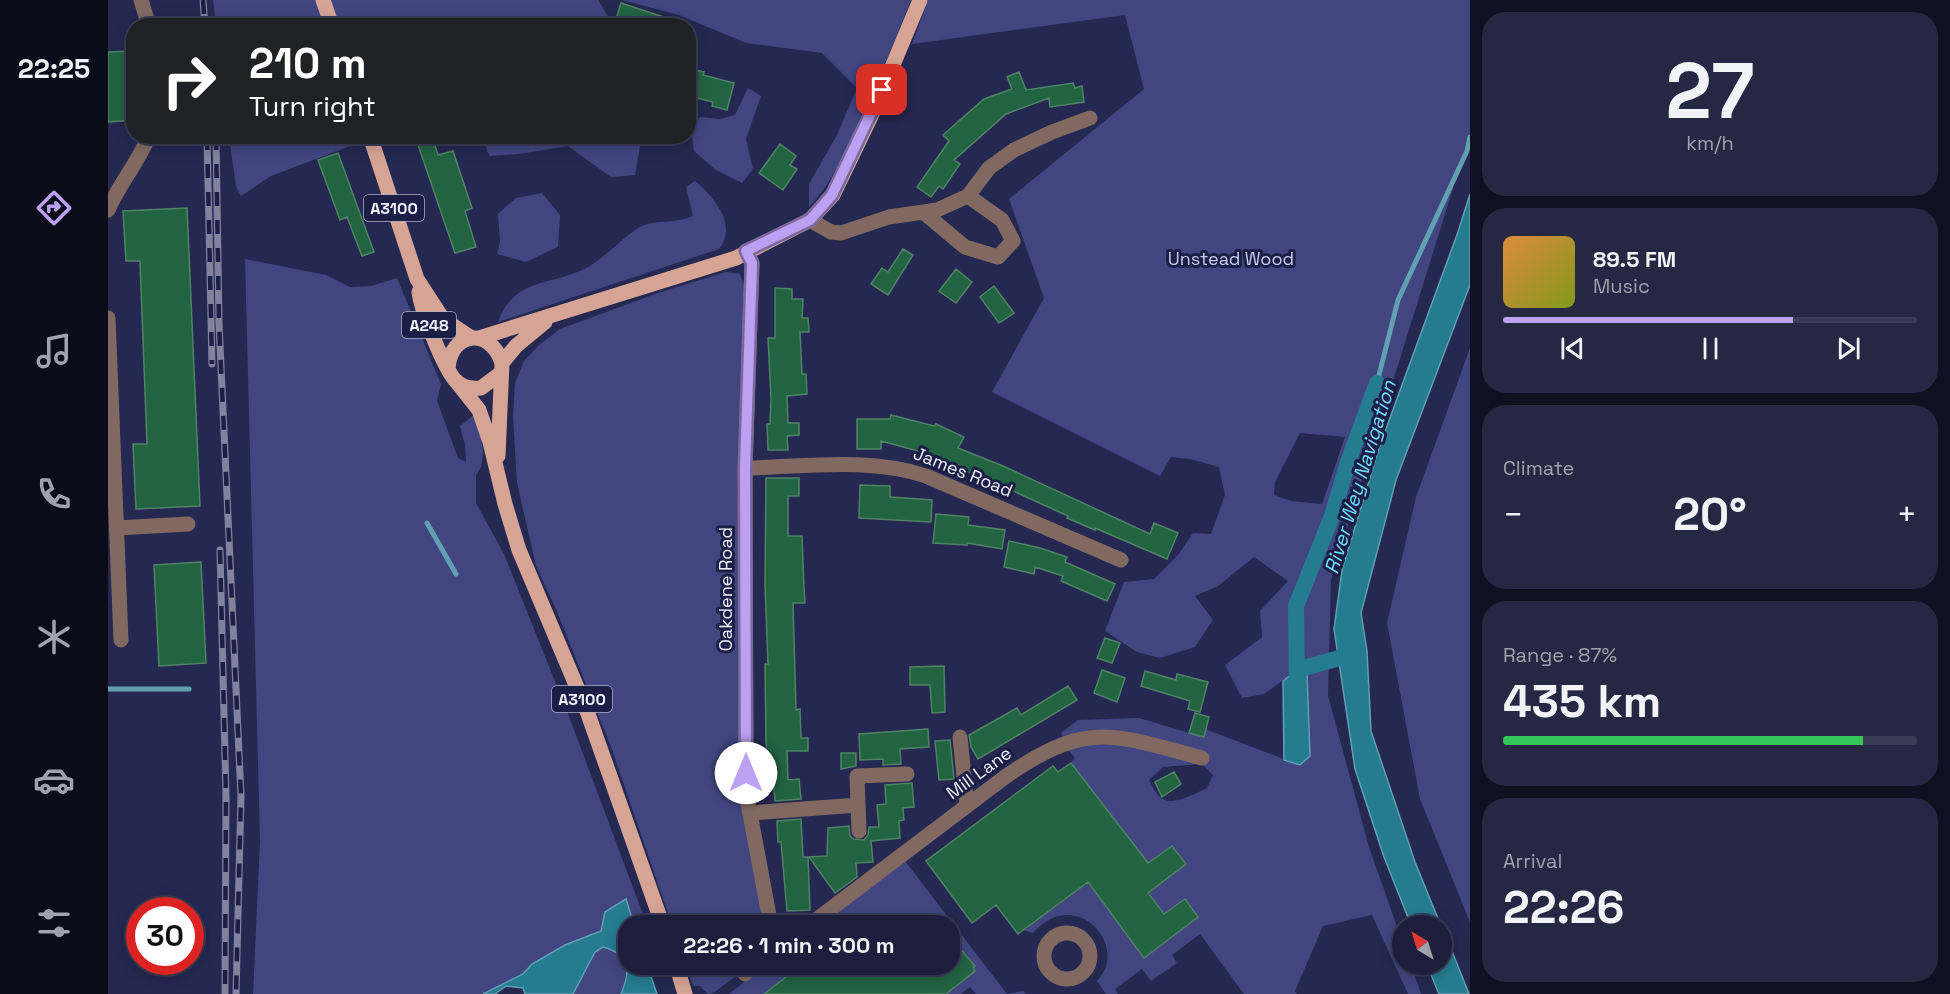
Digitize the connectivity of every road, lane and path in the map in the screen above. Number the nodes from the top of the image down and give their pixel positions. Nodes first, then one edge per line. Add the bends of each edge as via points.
1 (141, 0) edge
2 (323, 0) edge
3 (920, 0) edge
4 (147, 18) edge
5 (329, 18) edge
6 (1090, 118) dead end
7 (145, 144) edge
8 (373, 144) edge
9 (968, 196) junction
10 (108, 210) edge
11 (923, 213) junction
12 (810, 220) junction
13 (746, 251) junction
14 (417, 279) junction
15 (552, 317) junction
16 (108, 318) edge
17 (475, 337) junction
18 (501, 368) junction
19 (452, 375) junction
20 (745, 468) junction
21 (498, 474) junction
22 (188, 524) dead end
23 (117, 528) junction
24 (1121, 560) dead end
25 (121, 640) dead end
26 (960, 737) dead end
27 (1202, 758) dead end
28 (907, 774) dead end
29 (858, 805) junction
30 (967, 806) junction
31 (750, 813) junction
32 (860, 831) dead end
33 (659, 915) edge
34 (769, 915) edge
35 (823, 915) edge
36 (679, 975) edge
37 (1062, 978) dead end
38 (685, 994) edge
39 (1058, 994) edge

1 - 4 street
2 - 5 main road
3 - 12 main road, A248 via 875,108 832,195
6 - 9 street via 1014,150 989,168
7 - 10 street
8 - 14 main road, A3100
9 - 11 street
9 - 11 street via 1002,220 1012,241 998,257 965,247
11 - 12 street via 889,217 841,233
12 - 13 main road, A248
13 - 15 main road, A248 via 736,258
13 - 20 street, Oakdene Road via 752,263
14 - 17 main road, A3100 via 443,320
14 - 19 main road, A248 via 420,297
15 - 17 main road, A248
15 - 18 main road, A248 via 516,346
16 - 23 street
17 - 18 main road via 494,347
17 - 19 main road via 461,342 453,351 448,360
18 - 19 main road via 481,388 466,387
18 - 21 main road, A3100
19 - 21 main road, A3100 via 479,410
20 - 24 street, James Road via 902,468
20 - 31 street, Oakdene Road via 746,792
21 - 33 main road, A3100 via 519,550 587,711
22 - 23 street
23 - 25 street
26 - 30 street
27 - 30 street, Mill Lane via 1124,738 1082,738 1037,754
28 - 29 street via 857,776
29 - 31 street
29 - 32 street
30 - 35 street, Mill Lane
31 - 34 street, Oakdene Road
36 - 38 main road
37 - 39 street

